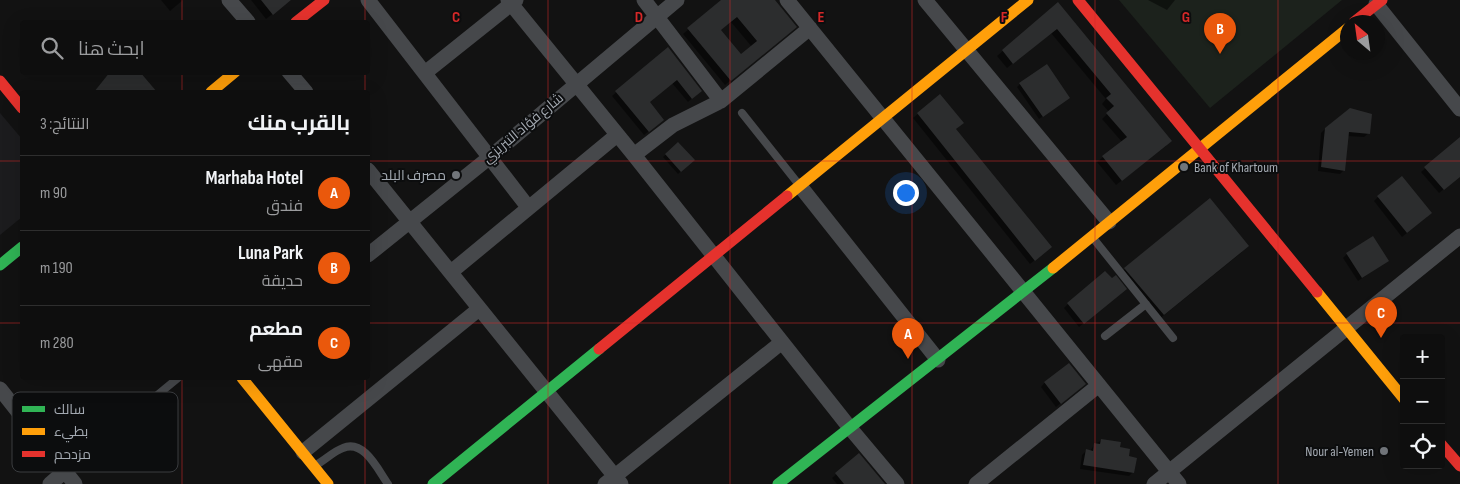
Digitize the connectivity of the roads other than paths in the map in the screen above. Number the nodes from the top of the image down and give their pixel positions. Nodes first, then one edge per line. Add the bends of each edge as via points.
1 (230, 0) edge
2 (324, 0) edge
3 (368, 0) edge
4 (644, 0) edge
5 (677, 0) edge
6 (787, 0) edge
7 (926, 0) edge
8 (1028, 0) edge
9 (1078, 0) edge
10 (512, 1) edge
11 (1379, 2) edge
12 (1363, 15) edge
13 (656, 16) junction
14 (246, 20) edge
15 (299, 20) edge
16 (810, 28) junction
17 (1340, 34) edge
18 (967, 51) junction
19 (426, 72) junction
20 (231, 75) edge
21 (292, 75) edge
22 (0, 81) edge
23 (575, 84) junction
24 (213, 90) edge
25 (304, 90) edge
26 (721, 101) junction
27 (20, 106) edge
28 (1460, 108) edge
29 (742, 113) dead end
30 (884, 120) junction
31 (617, 135) junction
32 (1198, 149) junction
33 (634, 155) junction
34 (490, 157) junction
35 (370, 172) edge
36 (800, 186) junction
37 (528, 208) junction
38 (409, 221) junction
39 (1109, 222) junction
40 (1092, 236) junction
41 (1460, 236) edge
42 (20, 249) edge
43 (370, 253) edge
44 (713, 256) junction
45 (0, 265) edge
46 (451, 272) junction
47 (1023, 292) junction
48 (1146, 304) junction
49 (479, 309) junction
50 (1345, 328) junction
51 (1105, 336) dead end
52 (1173, 338) dead end
53 (782, 342) junction
54 (938, 360) junction
55 (176, 380) edge
56 (244, 380) edge
57 (1099, 385) junction
58 (0, 390) edge
59 (547, 391) junction
60 (161, 392) edge
61 (1400, 394) edge
62 (12, 405) edge
63 (850, 428) junction
64 (1445, 449) edge
65 (303, 452) junction
66 (315, 466) junction
67 (1460, 466) edge
68 (64, 472) edge
69 (66, 472) edge
70 (1169, 472) junction
71 (614, 481) edge
72 (50, 484) edge
73 (75, 484) edge
74 (328, 484) edge
75 (388, 484) edge
76 (433, 484) edge
77 (778, 484) edge
78 (897, 484) edge
79 (976, 484) edge
80 (1154, 484) edge
81 (1179, 484) edge

1 - 14 street
2 - 15 main road
3 - 19 street
4 - 13 street
5 - 13 street, شارع فؤاد التبريزي
6 - 16 street
7 - 18 street
8 - 18 main road
9 - 32 main road
10 - 19 street
10 - 23 street
11 - 12 main road
11 - 28 street
13 - 23 street, شارع فؤاد التبريزي
13 - 26 street
16 - 26 street
16 - 30 street
17 - 32 main road
18 - 30 main road
18 - 39 street
19 - 34 street
20 - 24 main road
21 - 25 street
22 - 27 main road
23 - 31 street
23 - 34 street, شارع فؤاد التبريزي
26 - 33 street via 674,125
29 - 36 lane
30 - 36 main road
30 - 47 street
31 - 33 street
31 - 37 street
32 - 39 main road
32 - 50 main road
33 - 44 street
34 - 37 street
34 - 38 street, شارع فؤاد التبريزي
35 - 38 street
36 - 44 main road
36 - 54 street
37 - 46 street
38 - 43 street, شارع فؤاد التبريزي
38 - 46 street
39 - 40 main road
40 - 47 main road
40 - 48 lane
41 - 50 street
42 - 45 main road
44 - 53 street
44 - 59 main road
46 - 49 street
47 - 54 main road
47 - 57 street
48 - 51 lane
48 - 52 lane
49 - 59 street
49 - 65 street
50 - 61 main road
50 - 70 street
53 - 63 street
53 - 71 street
54 - 63 main road
55 - 60 lane
56 - 65 main road
57 - 70 street
57 - 79 street
58 - 62 street
59 - 71 street
59 - 76 main road
63 - 77 main road
63 - 78 street
64 - 67 main road
65 - 66 main road
66 - 74 main road
66 - 75 lane via 343,448 353,446 364,452
68 - 72 street
69 - 73 street
70 - 80 street
70 - 81 street

